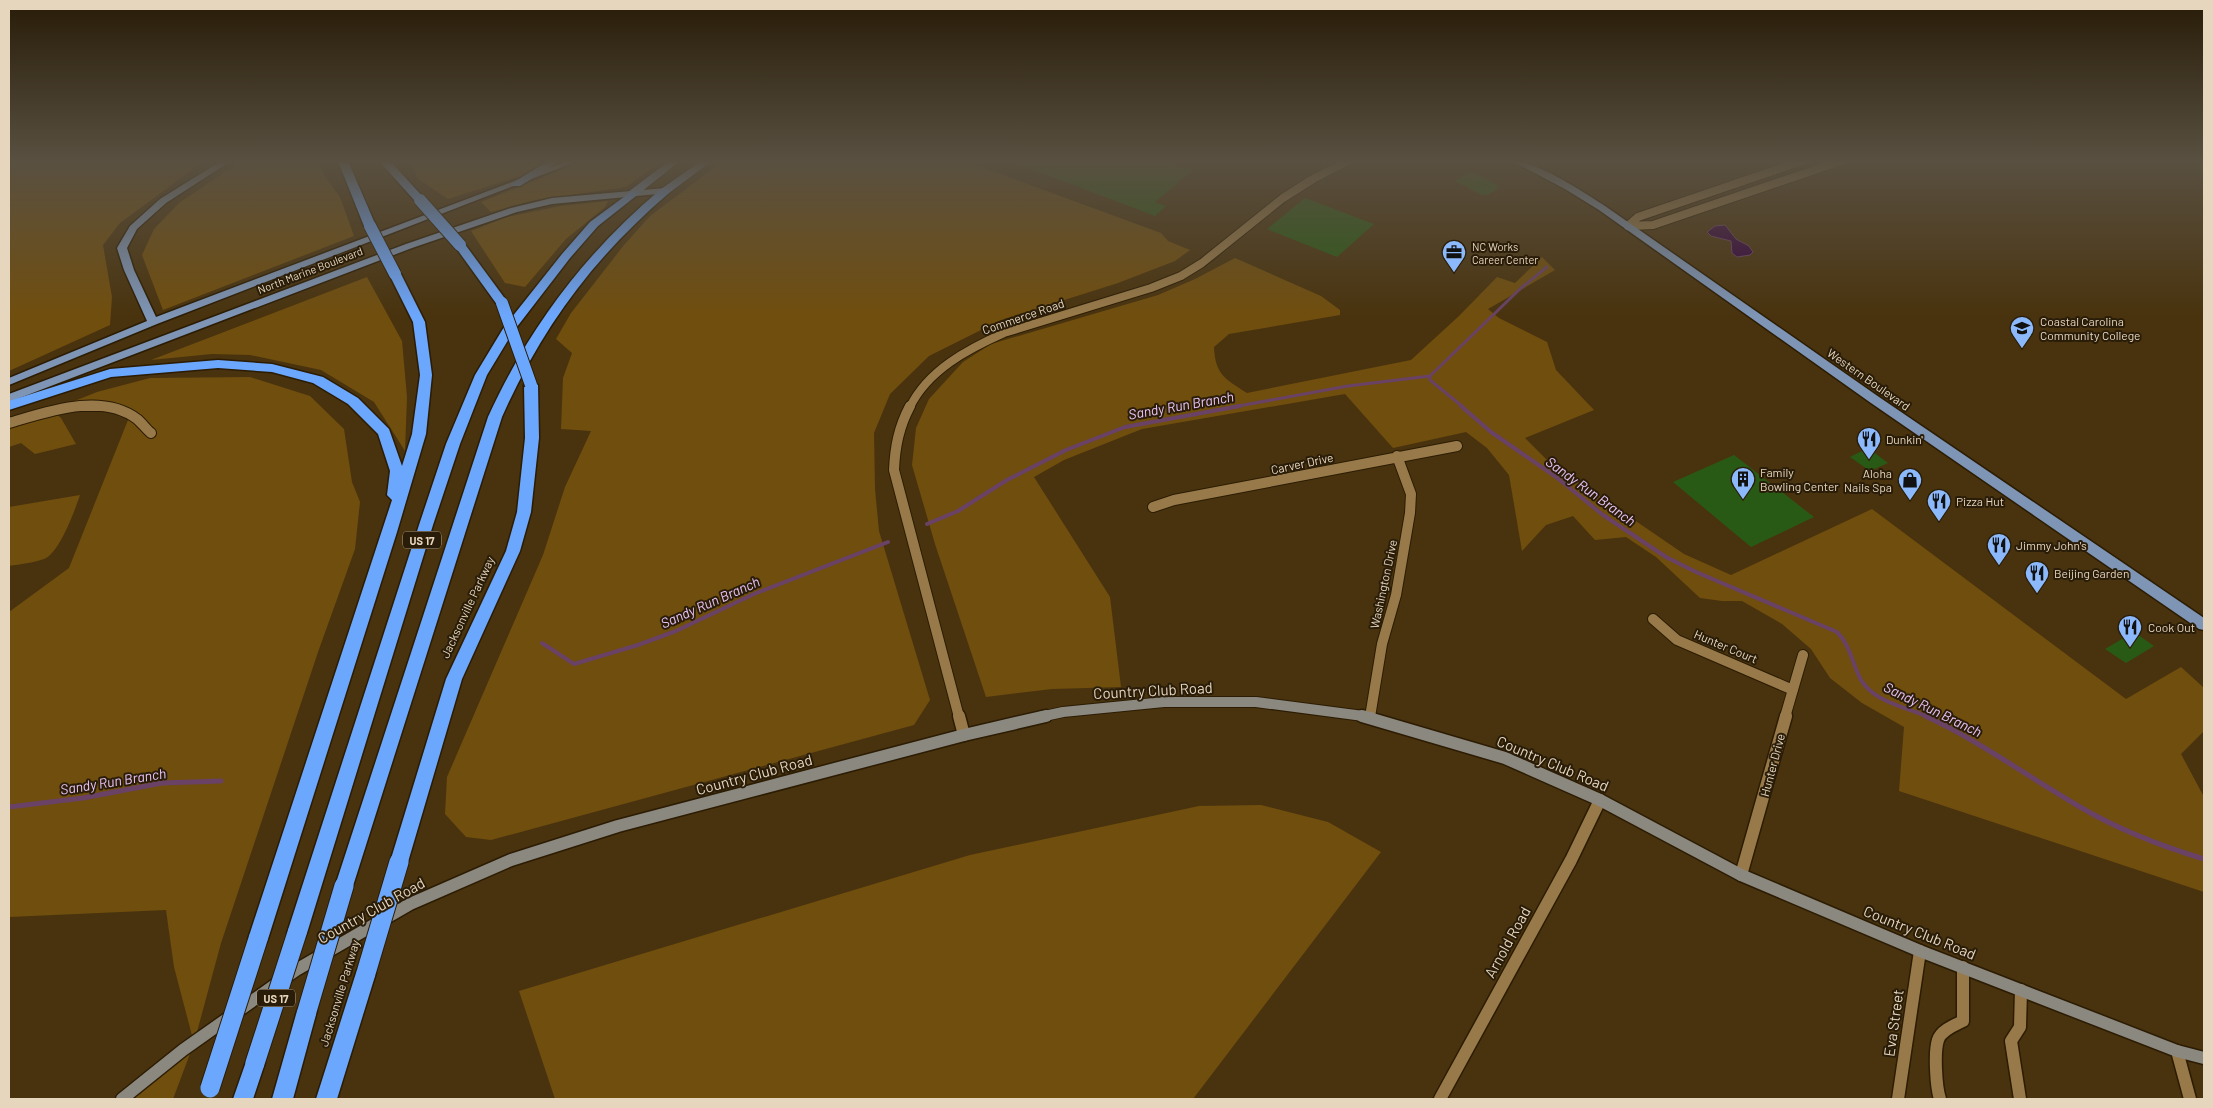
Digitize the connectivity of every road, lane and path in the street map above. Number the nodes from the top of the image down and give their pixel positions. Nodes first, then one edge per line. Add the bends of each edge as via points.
1 (150, 213) edge
2 (364, 213) edge
3 (431, 213) edge
4 (440, 213) edge
5 (506, 213) edge
6 (608, 213) edge
7 (640, 213) edge
8 (1265, 213) edge
9 (1608, 213) edge
10 (1650, 213) edge
11 (1689, 213) edge
12 (1628, 226) junction
13 (153, 322) junction
14 (9, 382) edge
15 (9, 398) edge
16 (9, 406) edge
17 (9, 423) edge
18 (151, 433) dead end
19 (1457, 446) dead end
20 (1397, 456) junction
21 (1154, 507) dead end
22 (390, 532) junction
23 (1653, 619) dead end
24 (2204, 624) edge
25 (1803, 655) dead end
26 (1793, 690) junction
27 (1370, 717) junction
28 (964, 735) junction
29 (1600, 800) junction
30 (1741, 875) junction
31 (1920, 951) junction
32 (1963, 967) junction
33 (2021, 990) junction
34 (2177, 1051) junction
35 (2204, 1058) edge
36 (209, 1094) edge
37 (122, 1099) edge
38 (243, 1099) edge
39 (282, 1099) edge
40 (326, 1099) edge
41 (1440, 1099) edge
42 (1898, 1099) edge
43 (1940, 1099) edge
44 (2020, 1099) edge
45 (2190, 1099) edge

1 - 13 main road via 133,228 122,248
2 - 22 highway, bridge via 419,322 426,375 419,434
3 - 40 highway, Jacksonville Parkway, bridge via 460,245 502,303 531,385 532,438 524,512 513,550 454,679
4 - 13 main road, North Marine Boulevard
5 - 15 main road, North Marine Boulevard via 400,249
6 - 38 highway, US 17, bridge via 566,256 508,330 481,375 435,498
7 - 39 highway, US 17, bridge via 615,234 579,276 520,364 495,416 344,886
8 - 28 street, Commerce Road via 1181,276 984,341 949,362 913,399 899,428 893,456 894,470
9 - 12 main road, Western Boulevard
10 - 12 street via 1638,217
11 - 12 street via 1653,225
12 - 24 main road, Western Boulevard via 1875,400
13 - 14 main road, North Marine Boulevard
16 - 22 highway via 110,373 168,367 218,364 272,368 318,380 353,400 384,432 397,470
17 - 18 street via 52,410 89,405 130,415
19 - 20 street, Carver Drive
20 - 21 street, Carver Drive via 1174,500
20 - 27 street, Washington Drive via 1411,494 1410,513
22 - 36 highway, bridge
23 - 26 street, Hunter Court via 1677,640
25 - 26 street, Hunter Drive
26 - 30 street, Hunter Drive
27 - 28 main road, Country Club Road via 1256,702 1164,702 1063,712
27 - 29 main road, Country Club Road via 1505,758
28 - 37 main road, Country Club Road via 618,826 503,864 410,904 296,970
29 - 30 main road, Country Club Road
29 - 41 street, Arnold Road via 1571,860
30 - 31 main road, Country Club Road
31 - 32 main road, Country Club Road
31 - 42 street, Eva Street
32 - 33 main road, Country Club Road
32 - 43 street via 1963,1021 1938,1039 1936,1087
33 - 34 main road, Country Club Road
33 - 44 street via 2020,1027 2012,1041
34 - 35 main road, Country Club Road
34 - 45 street

